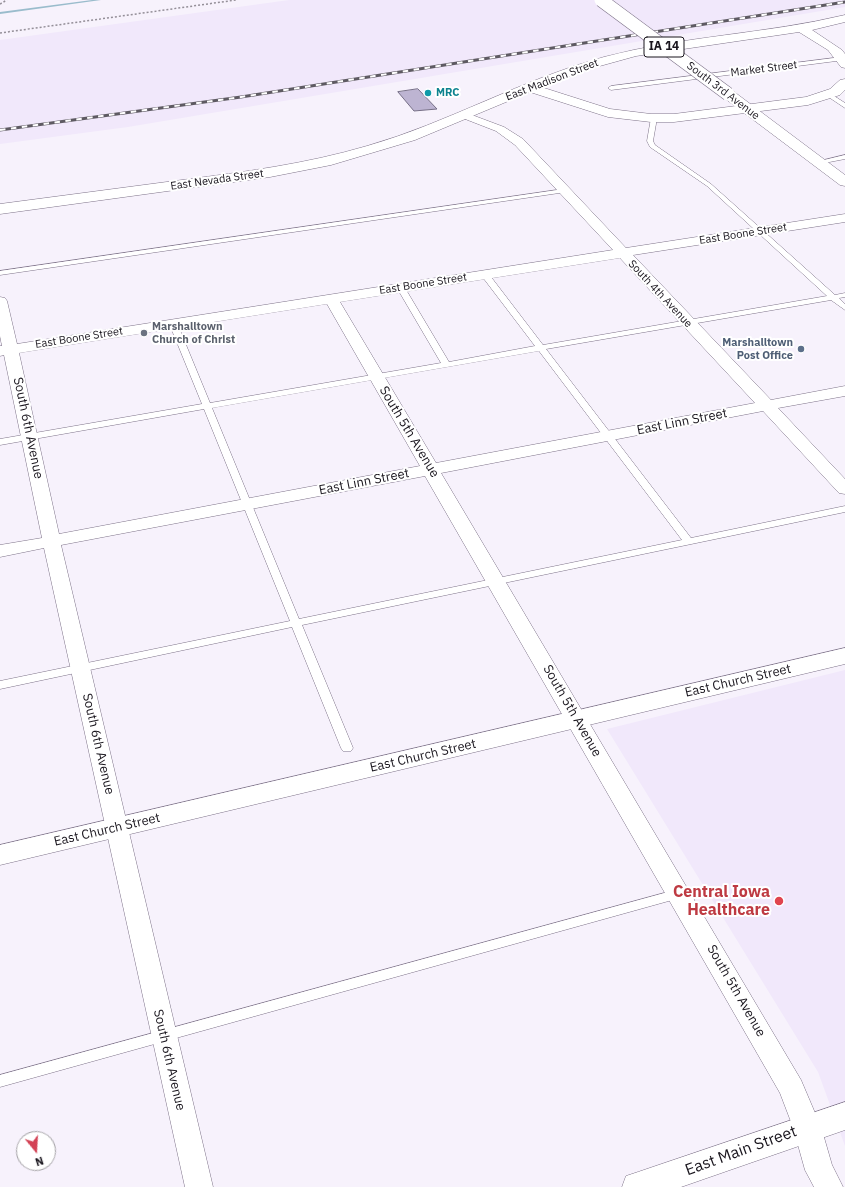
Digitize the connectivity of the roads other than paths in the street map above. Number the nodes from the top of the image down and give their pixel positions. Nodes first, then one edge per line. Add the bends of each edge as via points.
1 (601, 0) edge
2 (845, 18) edge
3 (802, 29) junction
4 (844, 61) edge
5 (845, 83) edge
6 (530, 88) junction
7 (611, 88) dead end
8 (829, 95) junction
9 (845, 106) edge
10 (748, 109) junction
11 (464, 116) junction
12 (654, 118) junction
13 (430, 130) joint
14 (845, 156) edge
15 (819, 162) junction
16 (845, 182) edge
17 (564, 191) junction
18 (0, 210) edge
19 (845, 218) edge
20 (758, 232) junction
21 (622, 253) junction
22 (0, 273) edge
23 (485, 275) junction
24 (400, 288) junction
25 (845, 295) edge
26 (833, 297) junction
27 (331, 299) junction
28 (0, 301) edge
29 (845, 308) edge
30 (686, 322) junction
31 (173, 324) junction
32 (540, 347) junction
33 (6, 350) edge
34 (446, 364) junction
35 (376, 376) junction
36 (845, 390) edge
37 (207, 406) junction
38 (766, 406) junction
39 (607, 436) junction
40 (30, 437) junction
41 (0, 442) edge
42 (431, 470) junction
43 (845, 489) edge
44 (247, 504) junction
45 (845, 508) edge
46 (688, 541) junction
47 (52, 542) junction
48 (0, 552) edge
49 (496, 582) junction
50 (296, 624) junction
51 (845, 656) edge
52 (80, 668) junction
53 (0, 686) edge
54 (577, 719) junction
55 (347, 748) dead end
56 (117, 828) junction
57 (0, 855) edge
58 (679, 894) junction
59 (164, 1036) junction
60 (0, 1081) edge
61 (845, 1116) edge
62 (807, 1127) junction
63 (200, 1187) edge
64 (638, 1187) edge
65 (829, 1187) edge

1 - 10 main road, South 3rd Avenue / IA 14, bridge
2 - 3 main road, East Madison Street
3 - 4 main road via 828,45
3 - 6 main road, East Madison Street via 625,55 584,66
4 - 7 lane, Market Street
5 - 8 main road
6 - 11 main road, East Madison Street
6 - 12 main road via 608,113
8 - 9 lane
8 - 10 main road via 808,101
10 - 12 main road via 697,116
10 - 15 main road, South 3rd Avenue / IA 14
11 - 13 main road, East Madison Street
11 - 17 street, South 4th Avenue via 500,129 519,142
12 - 20 lane via 650,141 652,146 709,185
13 - 18 main road, East Nevada Street via 354,155 306,166
14 - 15 lane
15 - 16 main road, South 3rd Avenue / IA 14
17 - 21 street, South 4th Avenue
17 - 22 lane
19 - 20 street, East Boone Street
20 - 21 street, East Boone Street
20 - 26 lane
21 - 23 street, East Boone Street
21 - 30 street, South 4th Avenue
23 - 24 street, East Boone Street
23 - 32 lane
24 - 27 street, East Boone Street
24 - 34 lane
25 - 26 lane
26 - 29 lane
26 - 30 lane
27 - 31 street, East Boone Street
27 - 35 street, South 5th Avenue
28 - 33 street, South 6th Avenue
30 - 32 lane
30 - 38 street, South 4th Avenue
31 - 33 street, East Boone Street
31 - 37 lane
32 - 34 lane
32 - 39 lane
33 - 40 street, South 6th Avenue
34 - 35 lane
35 - 37 lane
35 - 42 street, South 5th Avenue
36 - 38 street, East Linn Street
37 - 40 lane
37 - 44 lane
38 - 39 street, East Linn Street
38 - 43 street, South 4th Avenue
39 - 42 street, East Linn Street
39 - 46 lane
40 - 41 lane
40 - 47 street, South 6th Avenue
42 - 44 street, East Linn Street
42 - 49 street, South 5th Avenue
44 - 47 street, East Linn Street
44 - 50 lane
45 - 46 lane
46 - 49 lane
47 - 48 street, East Linn Street
47 - 52 street, South 6th Avenue
49 - 50 lane
49 - 54 street, South 5th Avenue
50 - 52 lane
50 - 55 lane
51 - 54 main road, East Church Street
52 - 53 lane
52 - 56 street, South 6th Avenue
54 - 56 main road, East Church Street
54 - 58 street, South 5th Avenue
56 - 57 main road, East Church Street
56 - 59 street, South 6th Avenue
58 - 59 lane
58 - 62 street, South 5th Avenue via 792,1088
59 - 60 lane
59 - 63 street, South 6th Avenue
61 - 62 main road, East Main Street
62 - 64 main road, East Main Street via 774,1141
62 - 65 street, South 5th Avenue via 819,1170

